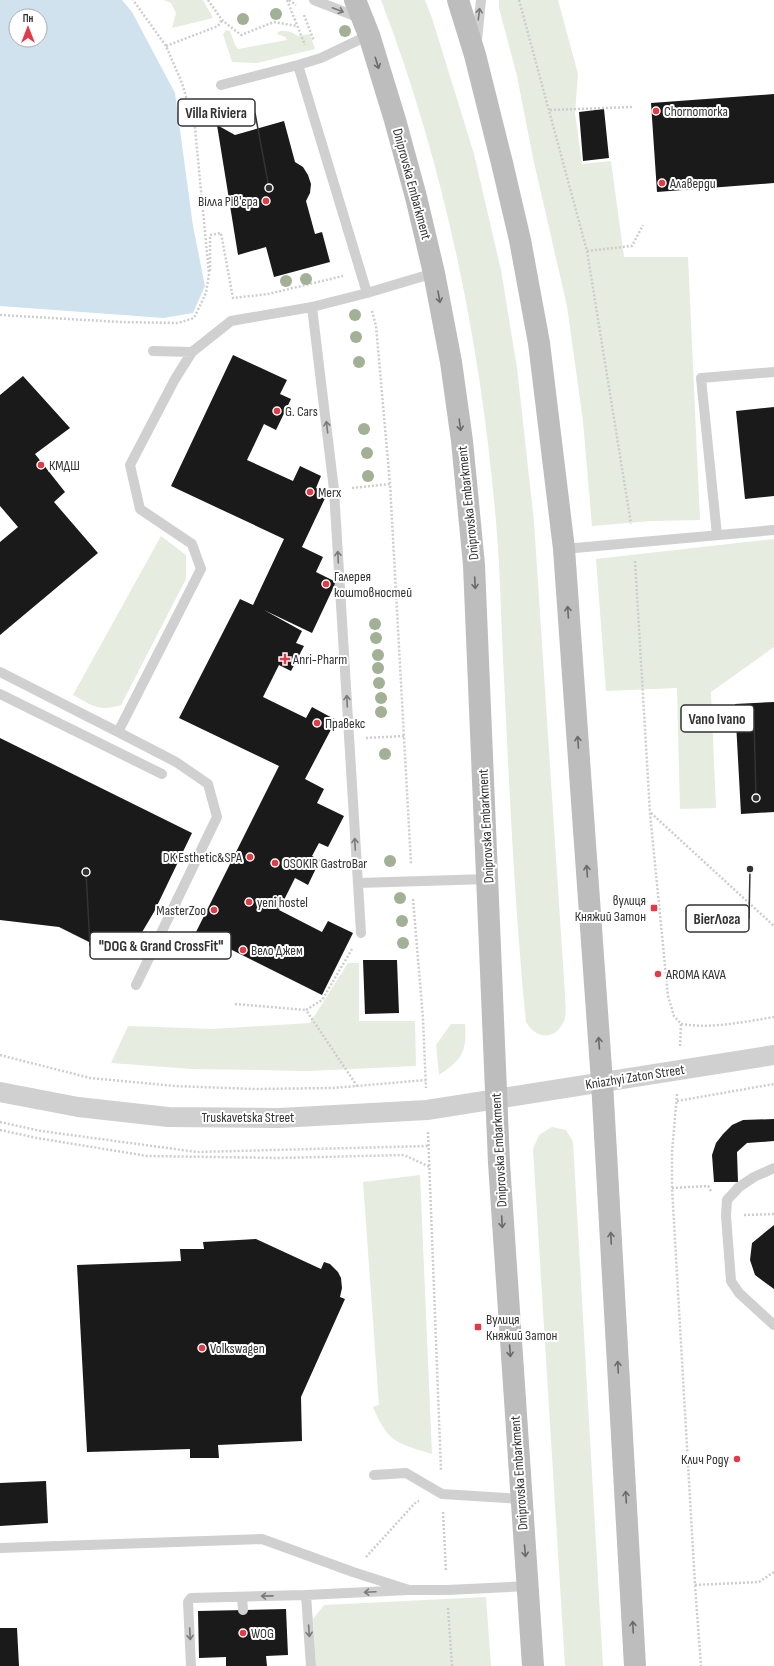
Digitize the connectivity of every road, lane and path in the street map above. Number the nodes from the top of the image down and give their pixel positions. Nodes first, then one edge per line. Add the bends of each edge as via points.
1 (133, 0) edge
2 (208, 0) edge
3 (287, 0) edge
4 (314, 0) edge
5 (458, 0) edge
6 (481, 0) edge
7 (519, 0) edge
8 (302, 8) dead end
9 (362, 18) edge
10 (222, 20) junction
11 (297, 26) junction
12 (166, 46) junction
13 (475, 56) junction
14 (321, 58) junction
15 (298, 65) junction
16 (221, 85) dead end
17 (632, 107) dead end
18 (550, 110) junction
19 (643, 225) dead end
20 (587, 251) junction
21 (361, 271) junction
22 (434, 273) junction
23 (209, 274) junction
24 (367, 293) junction
25 (312, 307) junction
26 (0, 315) edge
27 (153, 351) dead end
28 (192, 352) junction
29 (774, 372) edge
30 (390, 484) junction
31 (334, 490) junction
32 (774, 530) edge
33 (717, 535) junction
34 (634, 542) junction
35 (564, 549) junction
36 (1, 674) edge
37 (0, 694) edge
38 (118, 732) junction
39 (404, 736) junction
40 (349, 738) junction
41 (162, 774) dead end
42 (650, 813) junction
43 (488, 879) junction
44 (412, 882) junction
45 (358, 883) junction
46 (774, 926) edge
47 (361, 933) joint
48 (136, 985) dead end
49 (235, 1004) dead end
50 (306, 1010) junction
51 (774, 1017) edge
52 (681, 1024) junction
53 (774, 1055) edge
54 (0, 1056) edge
55 (678, 1070) junction
56 (426, 1080) junction
57 (602, 1082) junction
58 (774, 1084) edge
59 (357, 1086) junction
60 (419, 1090) dead end
61 (0, 1092) edge
62 (496, 1099) junction
63 (677, 1101) junction
64 (427, 1110) junction
65 (0, 1122) edge
66 (0, 1130) edge
67 (429, 1146) junction
68 (430, 1167) junction
69 (774, 1168) edge
70 (774, 1325) edge
71 (374, 1475) dead end
72 (442, 1494) junction
73 (521, 1499) junction
74 (0, 1548) edge
75 (353, 1572) junction
76 (774, 1572) edge
77 (695, 1585) junction
78 (528, 1586) junction
79 (409, 1590) junction
80 (447, 1590) junction
81 (306, 1596) junction
82 (242, 1597) junction
83 (243, 1610) dead end
84 (191, 1666) edge
85 (311, 1666) edge
86 (452, 1666) edge
87 (533, 1666) edge
88 (635, 1666) edge
89 (701, 1666) edge

1 - 12 path
2 - 10 path
3 - 11 path
4 -> 9 lane
5 - 13 main road
13 -> 6 lane
7 - 18 path
8 - 14 path
9 - 14 lane
9 -> 22 main road, Dniprovska Embarkment via 395,120
10 - 11 path via 241,35 274,22
10 - 12 path via 218,26
11 - 14 path via 304,44
12 - 23 path via 182,83 195,128
13 - 35 main road via 520,240 538,336
14 - 15 lane
15 - 16 lane
15 - 21 lane
17 - 18 path
18 - 20 path
19 - 20 path via 632,246
20 - 34 path
21 - 23 path via 268,294 233,298 221,233 210,235
21 - 24 lane
22 - 24 lane
22 -> 43 main road, Dniprovska Embarkment via 451,362 462,441 474,565
23 - 26 path via 206,293 194,318 178,323
24 - 25 lane
24 - 30 path via 376,326
25 - 28 lane via 231,321
31 -> 25 lane
27 - 28 lane
28 - 38 lane via 130,465 140,509 192,544 201,569
29 - 33 lane via 701,378
30 - 31 path
30 - 39 path
40 -> 31 lane
32 - 33 lane
33 - 34 lane
34 - 35 lane
34 - 42 path
57 -> 35 main road
36 - 38 lane
37 - 41 lane
38 - 48 lane via 176,762 208,784 217,817
39 - 40 path
39 - 44 path
45 -> 40 lane
42 - 46 path
42 - 52 path via 668,996 674,1016
43 - 44 lane
43 - 62 main road, Dniprovska Embarkment
44 - 45 lane
44 - 56 path
45 - 47 lane
47 - 50 path via 322,1000
49 - 50 path
50 - 59 path
51 - 52 path via 720,1026 698,1027
52 - 55 path
53 - 55 street, Kniazhyi Zaton Street
54 - 59 path via 90,1078 175,1086 254,1089
55 - 57 street, Kniazhyi Zaton Street
55 - 63 path
56 - 59 path
56 - 60 path via 426,1090
57 - 62 street, Kniazhyi Zaton Street
88 -> 57 main road
58 - 63 path
61 - 64 street, Truskavetska Street via 78,1107 168,1117 279,1118
62 - 64 street, Truskavetska Street
62 -> 73 main road, Dniprovska Embarkment
63 - 77 path via 672,1152 672,1188
64 - 67 path
65 - 67 path via 41,1131 197,1152
66 - 68 path via 148,1156 279,1158 404,1155
67 - 68 path
68 - 72 path
69 - 70 lane via 739,1187 727,1200 726,1216 731,1280 739,1293
71 - 72 lane via 406,1473
72 - 73 lane
72 - 75 path via 416,1502
72 - 80 path
73 -> 78 main road, Dniprovska Embarkment
74 - 75 lane via 262,1539
75 - 79 lane
76 - 77 path via 759,1582
77 - 89 path
78 - 80 lane
78 - 87 main road, Dniprovska Embarkment
79 - 80 lane
79 -> 81 lane
80 - 86 path
81 -> 82 lane
81 -> 85 lane
82 - 83 lane
82 -> 84 lane via 191,1598 188,1602

